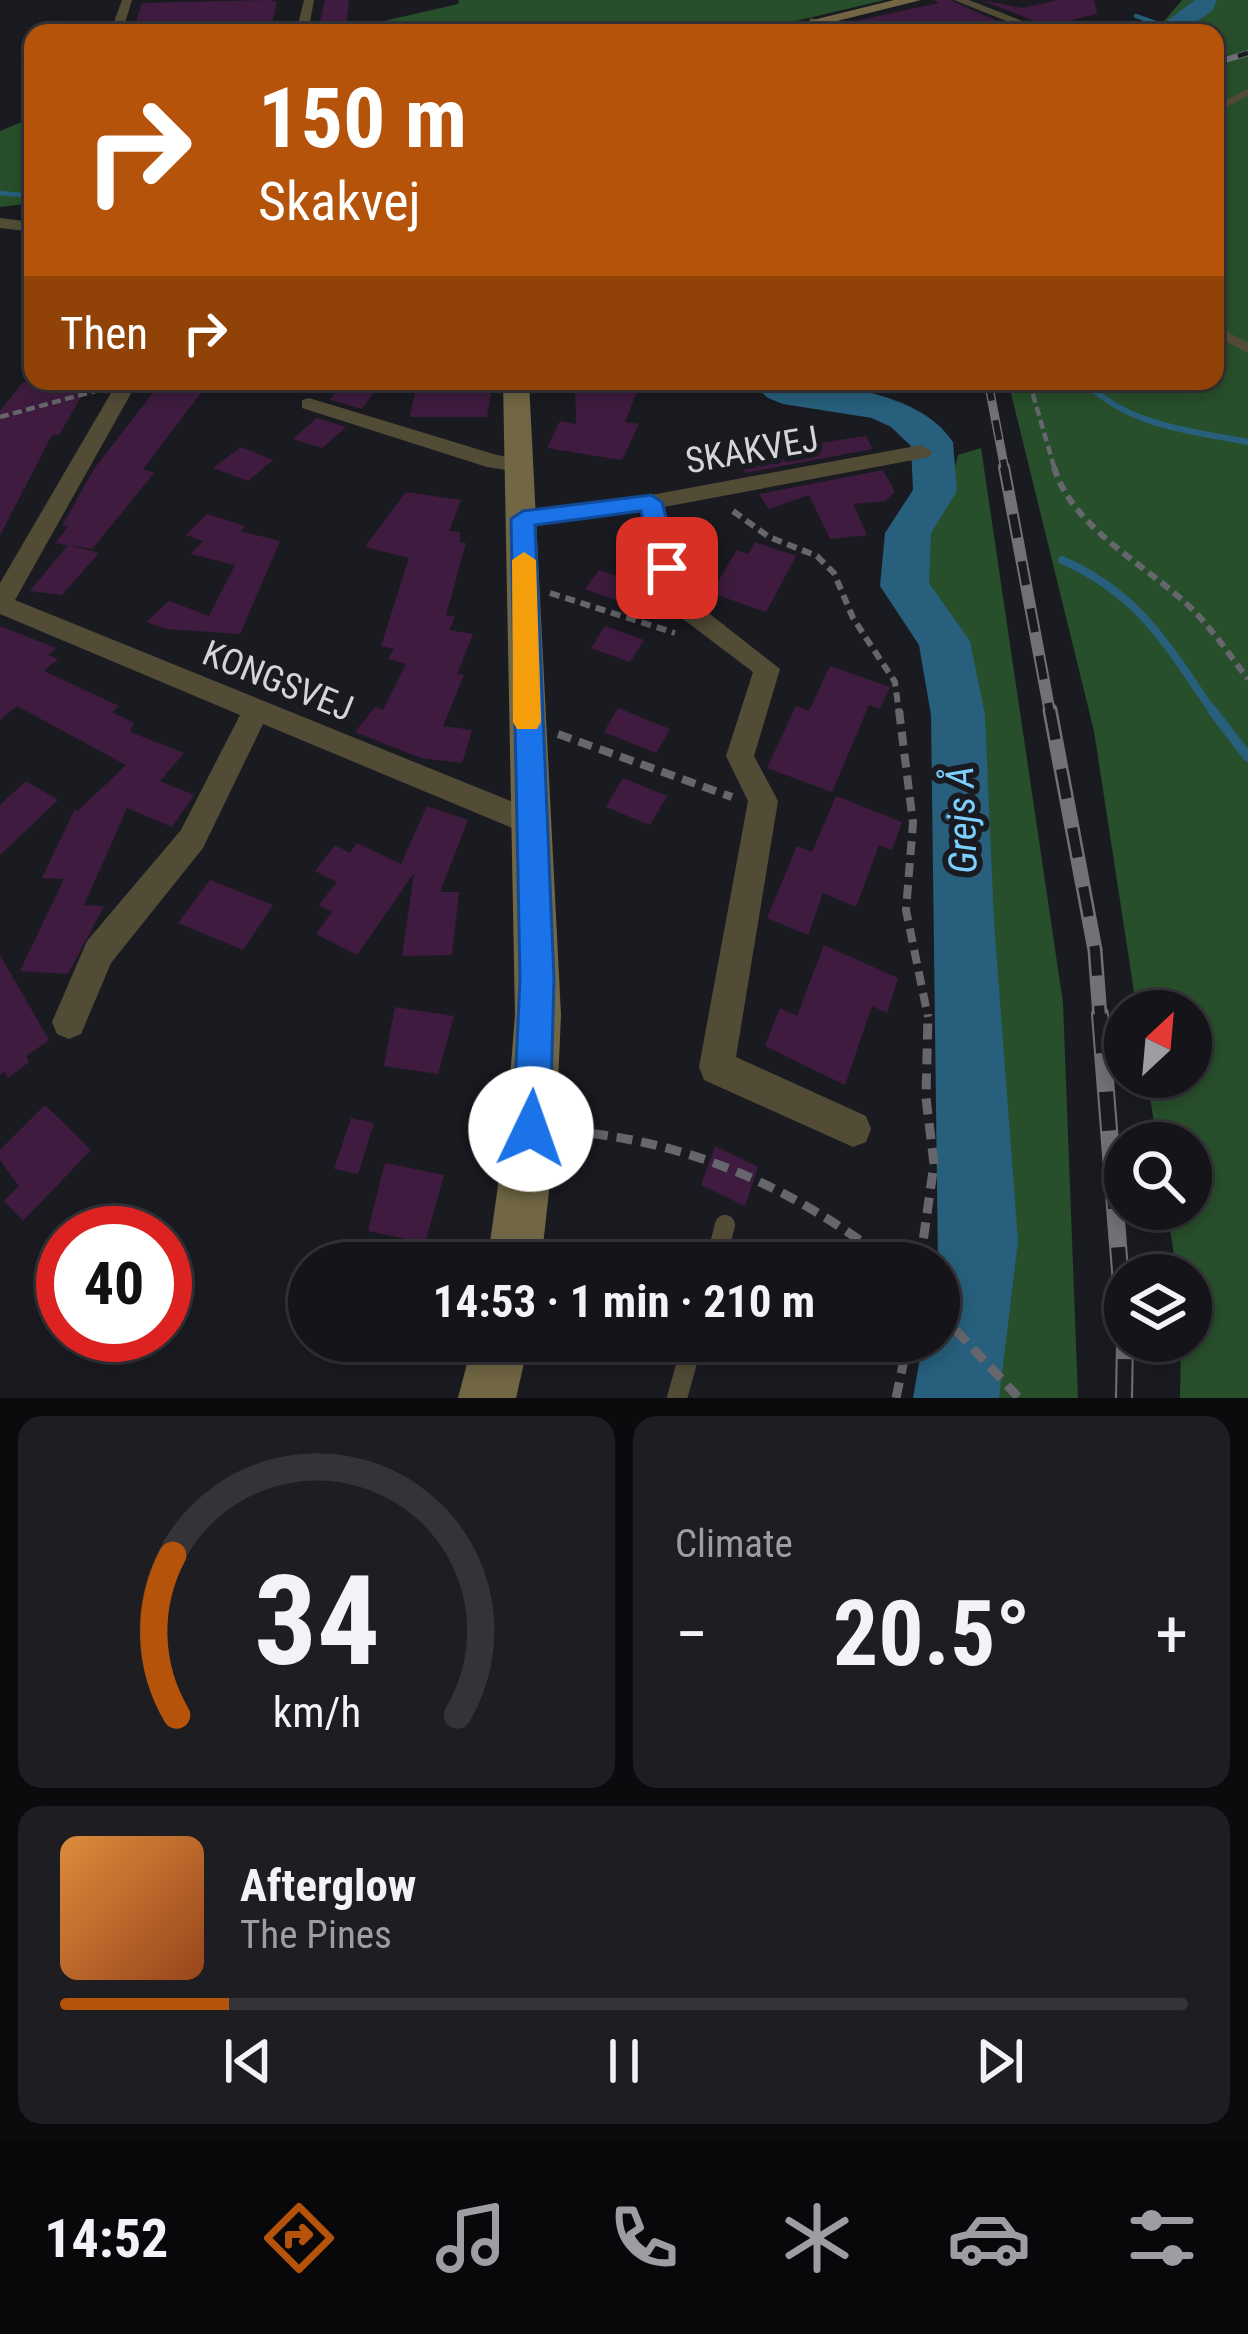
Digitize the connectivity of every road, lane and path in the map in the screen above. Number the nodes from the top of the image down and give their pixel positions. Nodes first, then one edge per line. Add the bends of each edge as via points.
1 (914, 0) edge
2 (959, 0) edge
3 (811, 21) junction
4 (800, 24) edge
5 (819, 24) edge
6 (1021, 24) edge
7 (94, 390) edge
8 (123, 390) edge
9 (517, 390) edge
10 (1032, 390) edge
11 (309, 404) dead end
12 (0, 417) edge
13 (921, 452) dead end
14 (521, 465) junction
15 (690, 495) junction
16 (651, 502) junction
17 (523, 519) junction
18 (524, 584) junction
19 (0, 604) edge
20 (713, 629) junction
21 (1248, 680) edge
22 (255, 712) junction
23 (527, 722) junction
24 (763, 801) junction
25 (529, 822) junction
26 (69, 1022) dead end
27 (853, 1129) dead end
28 (579, 1131) dead end
29 (725, 1225) dead end
30 (517, 1242) edge
31 (721, 1242) edge
32 (861, 1242) edge
33 (923, 1242) edge
34 (960, 1335) edge
35 (496, 1362) edge
36 (687, 1362) edge
37 (904, 1362) edge
38 (487, 1398) edge
39 (677, 1398) edge
40 (896, 1398) edge
41 (1019, 1398) edge

1 - 3 street
2 - 6 street
3 - 4 street
3 - 5 street
7 - 12 path
8 - 19 street
9 - 14 street
10 - 21 path via 1059,483 1087,518 1196,613
11 - 14 street
13 - 15 street, SKAKVEJ
14 - 17 street
15 - 16 street, SKAKVEJ
15 - 33 path via 817,556 896,682 913,823 906,910 930,1025 926,1098 934,1164
16 - 17 street, SKAKVEJ
16 - 20 street via 676,601
17 - 18 street
18 - 20 path via 685,637
18 - 23 street
19 - 22 street, KONGSVEJ
20 - 24 street via 767,669 740,756
22 - 25 street, KONGSVEJ
22 - 26 street via 192,839 100,952
23 - 24 path via 725,797
23 - 25 street
24 - 27 street via 717,1067
25 - 30 street via 538,1015
28 - 32 path via 718,1159
29 - 31 lane
34 - 41 path
35 - 38 street
36 - 39 lane
37 - 40 path

